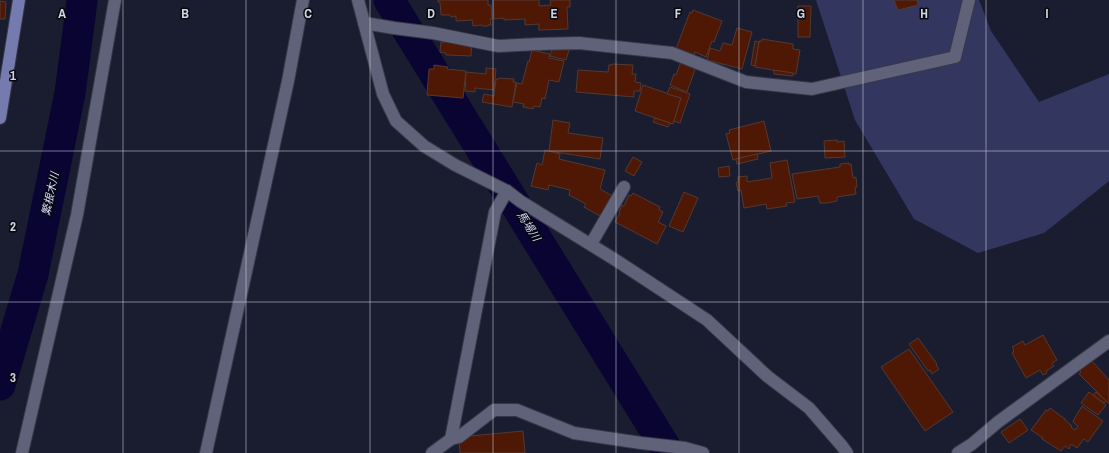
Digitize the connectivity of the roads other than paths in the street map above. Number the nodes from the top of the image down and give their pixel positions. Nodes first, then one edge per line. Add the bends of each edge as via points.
1 (19, 0) edge
2 (115, 0) edge
3 (302, 0) edge
4 (358, 0) edge
5 (968, 0) edge
6 (364, 23) junction
7 (0, 118) edge
8 (624, 187) dead end
9 (508, 191) junction
10 (591, 244) junction
11 (1109, 341) edge
12 (451, 439) junction
13 (22, 453) edge
14 (206, 453) edge
15 (432, 453) edge
16 (703, 453) edge
17 (846, 453) edge
18 (958, 453) edge

1 - 7 main road
2 - 13 street via 77,215
3 - 14 street via 288,81
4 - 6 street
5 - 6 street via 955,56 812,89 746,82 672,53 579,43 498,46 433,32
6 - 9 street via 382,94 396,121 424,146 455,165
8 - 10 street
9 - 10 street
9 - 12 street via 495,212
10 - 17 street via 707,320 767,376 809,408
11 - 18 street
12 - 15 street
12 - 16 street via 459,437 494,410 517,410 574,433 686,448

